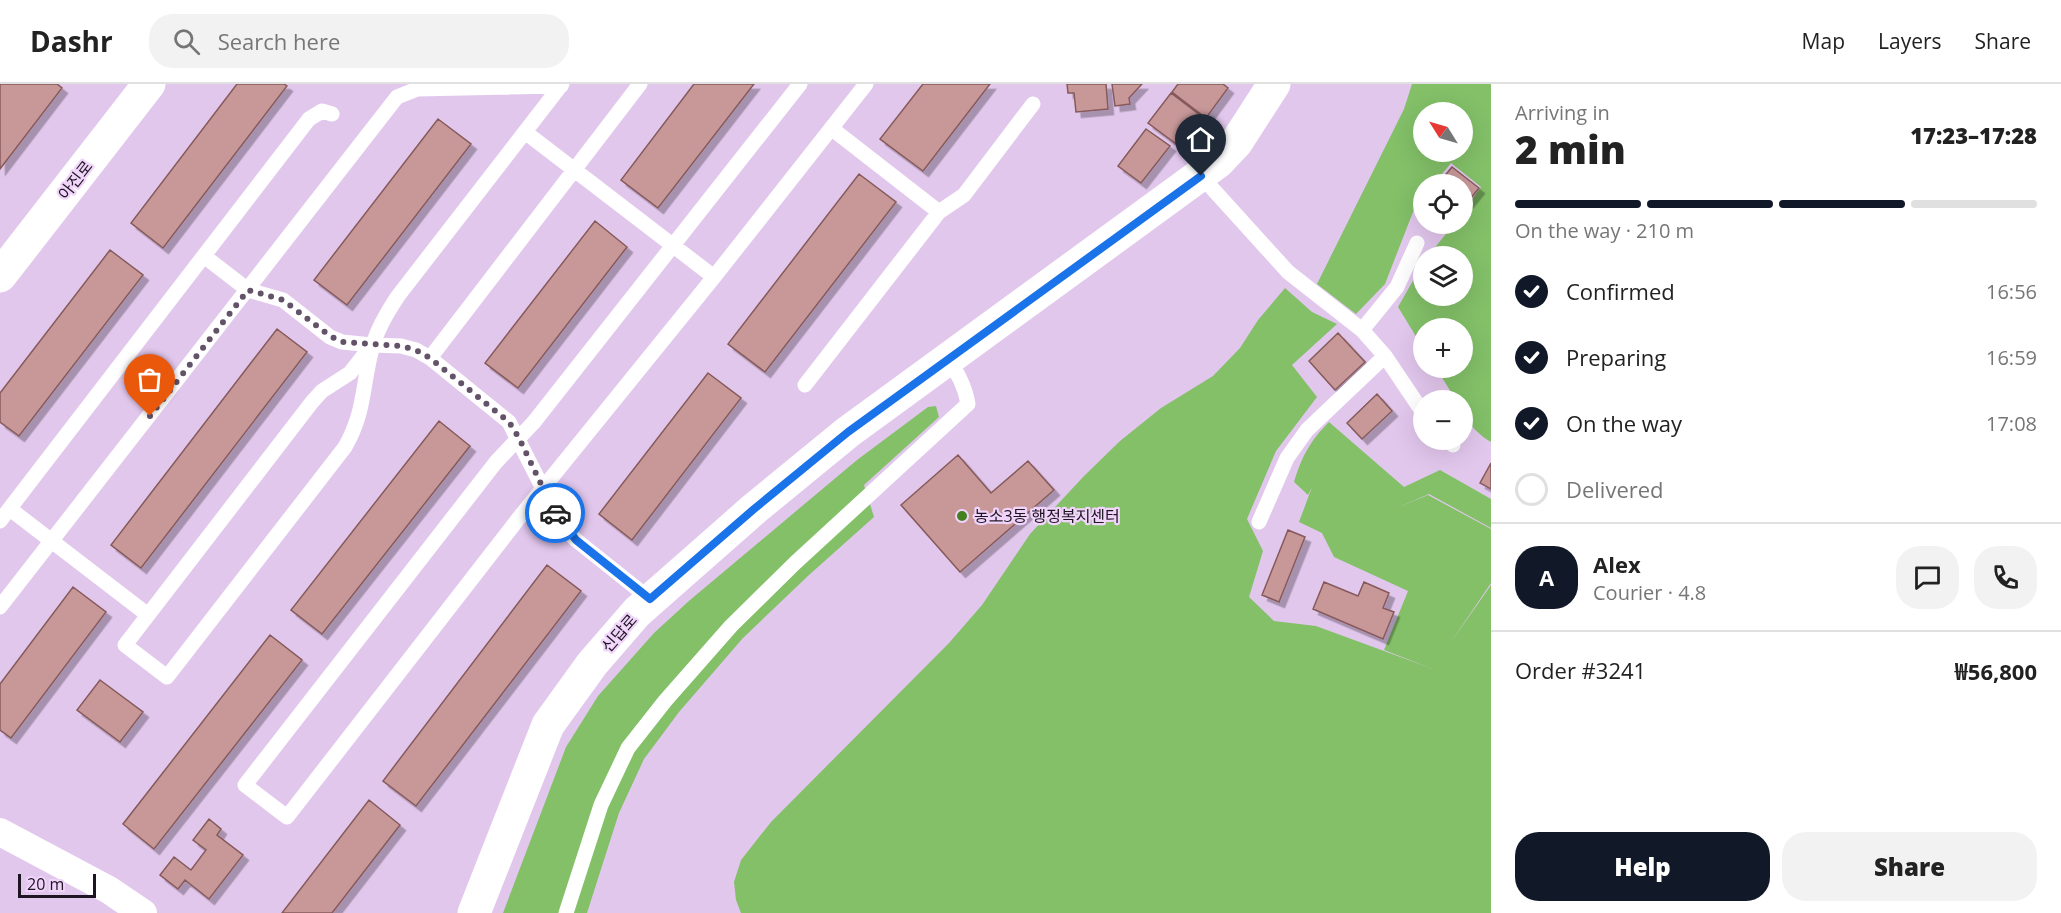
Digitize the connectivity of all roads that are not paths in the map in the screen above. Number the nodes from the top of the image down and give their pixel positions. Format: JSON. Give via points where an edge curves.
{"nodes":[{"id":1,"x":149,"y":84,"type":"edge"},
{"id":2,"x":158,"y":84,"type":"edge"},
{"id":3,"x":640,"y":84,"type":"edge"},
{"id":4,"x":801,"y":84,"type":"edge"},
{"id":5,"x":866,"y":84,"type":"edge"},
{"id":6,"x":1274,"y":84,"type":"edge"},
{"id":7,"x":561,"y":85,"type":"edge"},
{"id":8,"x":405,"y":88,"type":"edge"},
{"id":9,"x":1033,"y":104,"type":"dead end"},
{"id":10,"x":332,"y":114,"type":"dead end"},
{"id":11,"x":120,"y":122,"type":"junction"},
{"id":12,"x":831,"y":128,"type":"junction"},
{"id":13,"x":525,"y":132,"type":"junction"},
{"id":14,"x":574,"y":170,"type":"junction"},
{"id":15,"x":1201,"y":176,"type":"junction"},
{"id":16,"x":939,"y":212,"type":"junction"},
{"id":17,"x":1417,"y":243,"type":"dead end"},
{"id":18,"x":673,"y":246,"type":"junction"},
{"id":19,"x":204,"y":255,"type":"junction"},
{"id":20,"x":0,"y":276,"type":"edge"},
{"id":21,"x":714,"y":277,"type":"junction"},
{"id":22,"x":248,"y":290,"type":"junction"},
{"id":23,"x":1362,"y":330,"type":"junction"},
{"id":24,"x":372,"y":345,"type":"junction"},
{"id":25,"x":1385,"y":356,"type":"junction"},
{"id":26,"x":430,"y":358,"type":"junction"},
{"id":27,"x":948,"y":359,"type":"junction"},
{"id":28,"x":805,"y":385,"type":"dead end"},
{"id":29,"x":1413,"y":398,"type":"edge"},
{"id":30,"x":519,"y":438,"type":"junction"},
{"id":31,"x":542,"y":490,"type":"junction"},
{"id":32,"x":10,"y":508,"type":"junction"},
{"id":33,"x":0,"y":521,"type":"edge"},
{"id":34,"x":1259,"y":522,"type":"dead end"},
{"id":35,"x":52,"y":541,"type":"junction"},
{"id":36,"x":650,"y":599,"type":"junction"},
{"id":37,"x":0,"y":607,"type":"edge"},
{"id":38,"x":148,"y":615,"type":"junction"},
{"id":39,"x":0,"y":832,"type":"edge"},
{"id":40,"x":143,"y":913,"type":"edge"},
{"id":41,"x":474,"y":913,"type":"edge"},
{"id":42,"x":566,"y":913,"type":"edge"}],
"edges":[{"from":1,"to":11,"type":"street","name":"아진로"},
{"from":2,"to":11,"type":"street"},
{"from":3,"to":14,"type":"lane"},
{"from":4,"to":18,"type":"lane"},
{"from":5,"to":12,"type":"lane"},
{"from":6,"to":15,"type":"street","name":"신답로","via":[[1236,143]]},
{"from":7,"to":8,"type":"lane"},
{"from":7,"to":13,"type":"lane"},
{"from":8,"to":22,"type":"lane"},
{"from":9,"to":16,"type":"lane","via":[[964,195]]},
{"from":10,"to":19,"type":"lane","via":[[322,111],[309,119]]},
{"from":11,"to":20,"type":"street","name":"아진로"},
{"from":12,"to":16,"type":"lane"},
{"from":12,"to":21,"type":"lane"},
{"from":13,"to":14,"type":"lane"},
{"from":13,"to":24,"type":"lane","via":[[398,296]]},
{"from":14,"to":18,"type":"lane"},
{"from":14,"to":26,"type":"lane"},
{"from":15,"to":23,"type":"lane","via":[[1288,272]]},
{"from":15,"to":27,"type":"street","name":"신답로"},
{"from":16,"to":28,"type":"lane"},
{"from":17,"to":23,"type":"lane","via":[[1397,287]]},
{"from":18,"to":21,"type":"lane"},
{"from":18,"to":30,"type":"lane"},
{"from":19,"to":22,"type":"lane"},
{"from":19,"to":32,"type":"lane"},
{"from":21,"to":31,"type":"lane"},
{"from":22,"to":24,"type":"lane","via":[[283,300],[342,342]]},
{"from":22,"to":35,"type":"lane"},
{"from":23,"to":25,"type":"lane"},
{"from":24,"to":26,"type":"lane","via":[[401,346]]},
{"from":24,"to":38,"type":"lane","via":[[350,373],[312,402]]},
{"from":24,"to":38,"type":"lane","via":[[361,412],[349,439],[167,677],[125,645]]},
{"from":25,"to":29,"type":"lane"},
{"from":25,"to":34,"type":"lane","via":[[1307,430],[1287,458]]},
{"from":26,"to":30,"type":"lane","via":[[502,416]]},
{"from":27,"to":36,"type":"street","name":"신답로","via":[[848,432]]},
{"from":27,"to":42,"type":"lane","via":[[963,384],[968,404],[731,626],[628,748],[601,805]]},
{"from":30,"to":31,"type":"lane"},
{"from":30,"to":31,"type":"lane","via":[[496,462],[245,784],[288,817]]},
{"from":31,"to":36,"type":"lane","via":[[561,524],[576,540]]},
{"from":32,"to":33,"type":"lane"},
{"from":32,"to":35,"type":"lane"},
{"from":35,"to":37,"type":"lane"},
{"from":35,"to":38,"type":"lane"},
{"from":36,"to":41,"type":"street","name":"신답로","via":[[592,664],[548,725]]},
{"from":39,"to":40,"type":"street","via":[[109,890]]}]}
